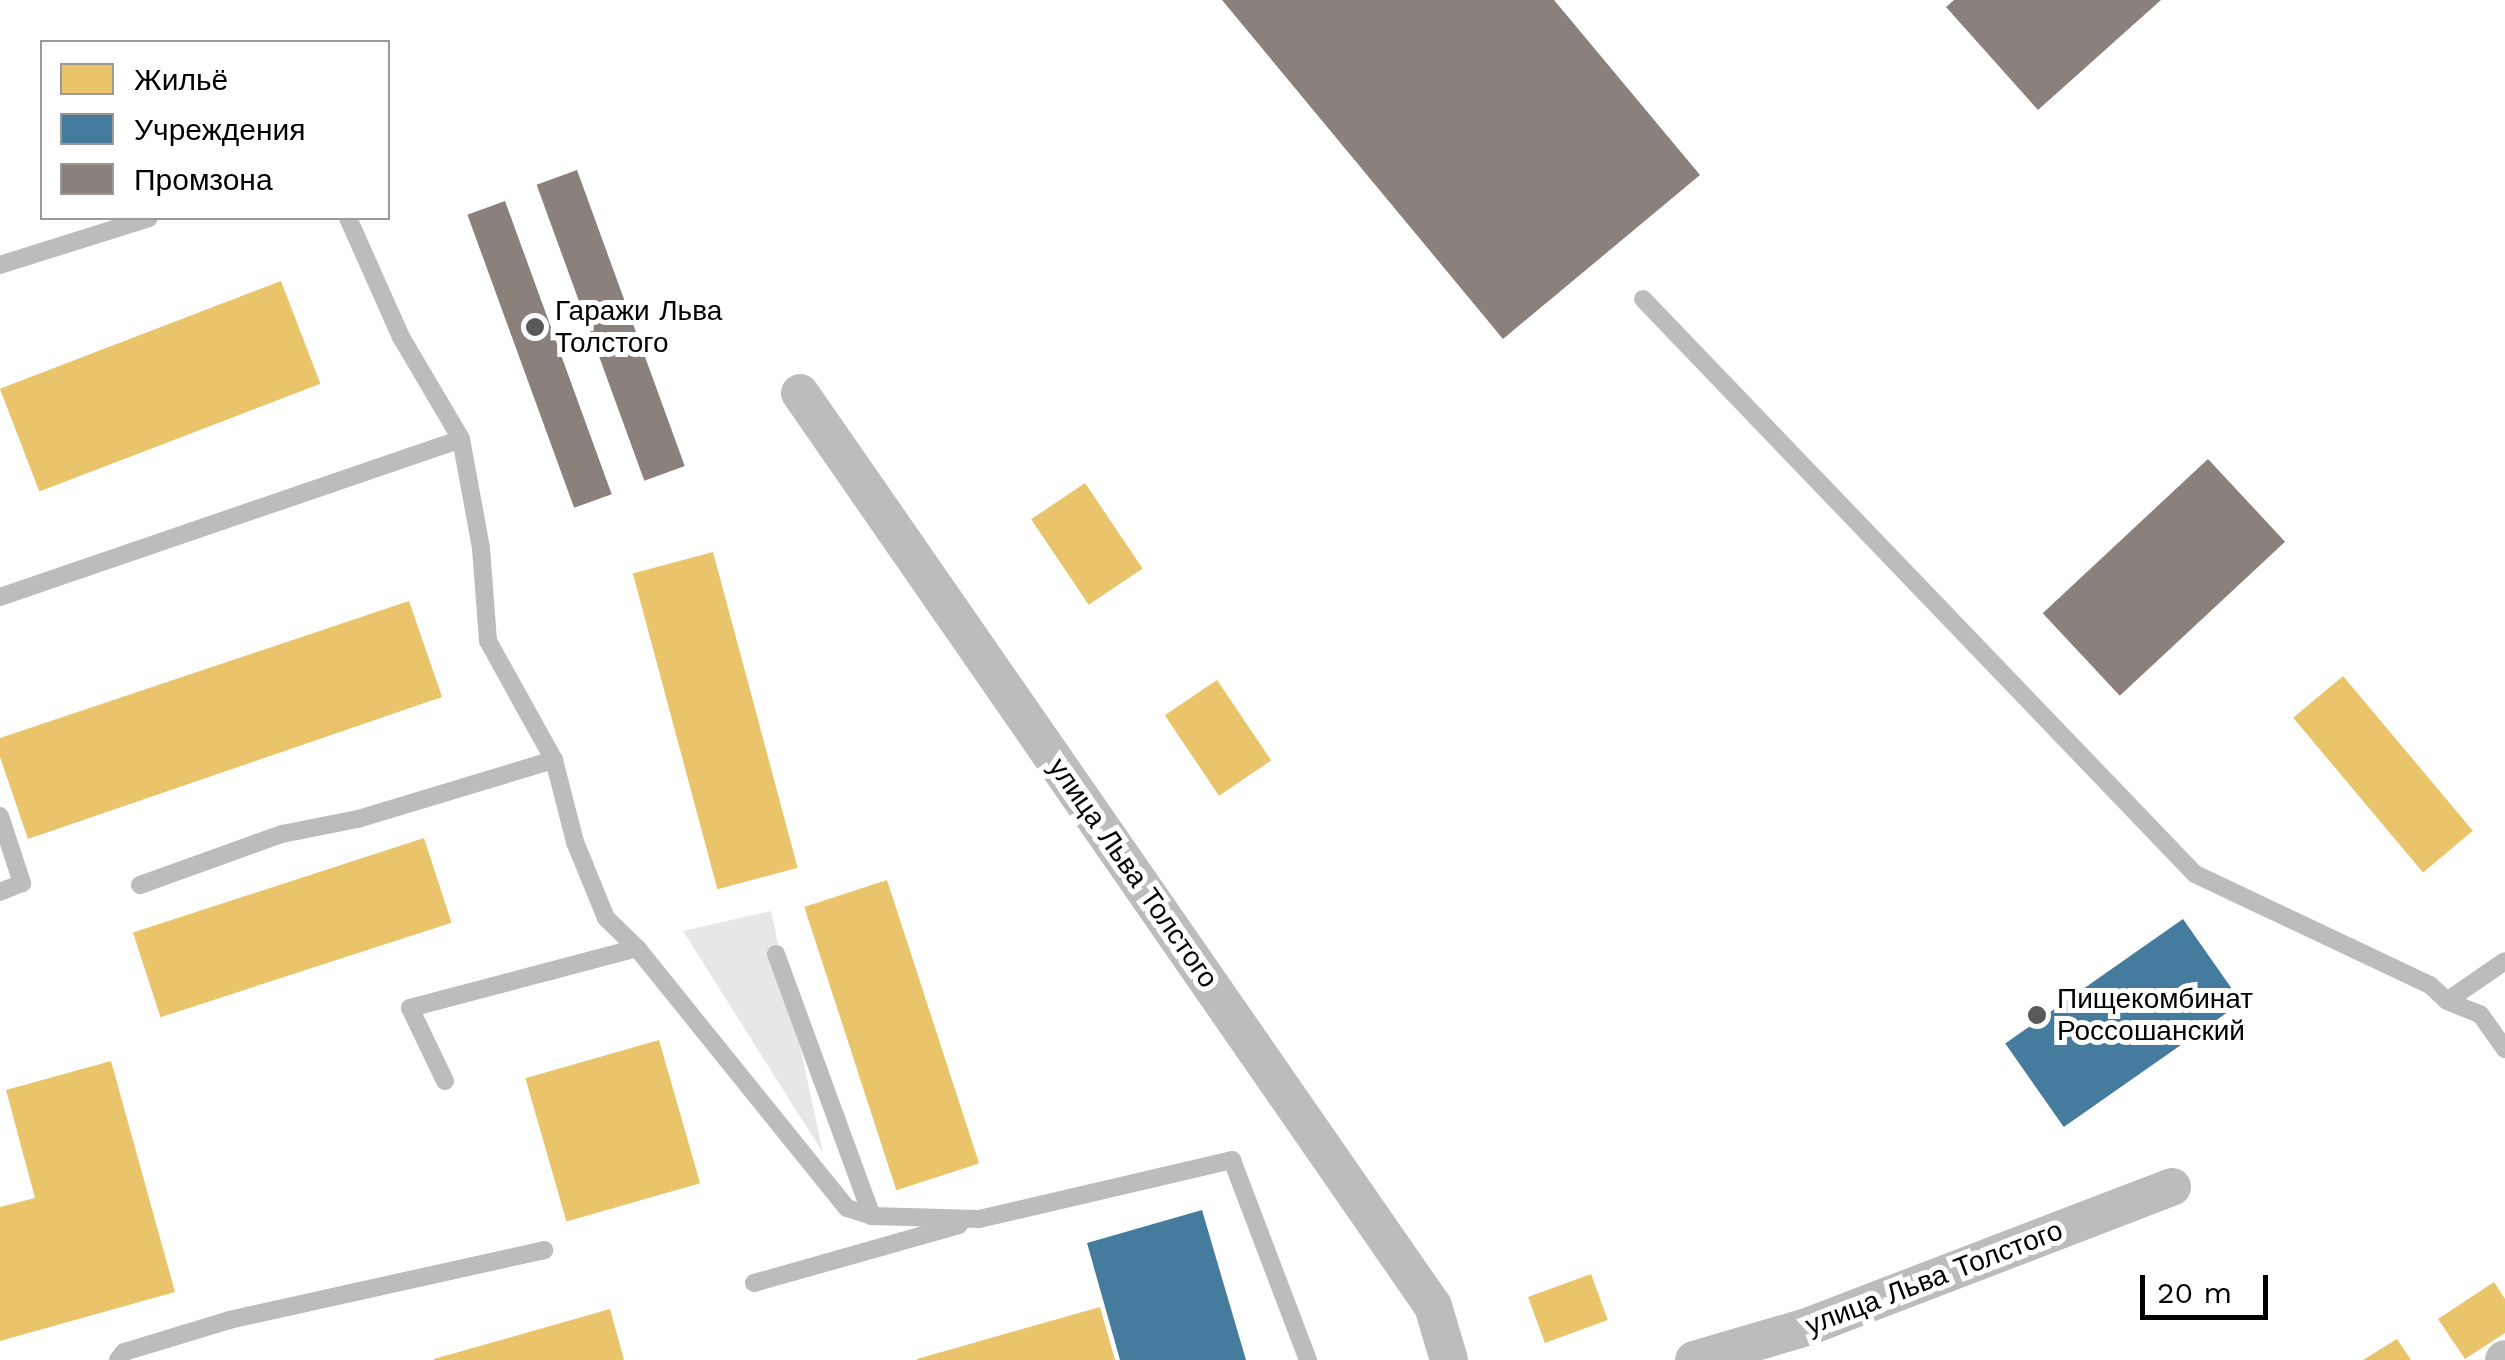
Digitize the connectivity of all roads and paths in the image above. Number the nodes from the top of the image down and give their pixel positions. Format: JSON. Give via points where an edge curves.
{"nodes":[{"id":1,"x":143,"y":220,"type":"edge"},
{"id":2,"x":349,"y":220,"type":"edge"},
{"id":3,"x":0,"y":265,"type":"edge"},
{"id":4,"x":1643,"y":299,"type":"dead end"},
{"id":5,"x":800,"y":394,"type":"dead end"},
{"id":6,"x":461,"y":439,"type":"junction"},
{"id":7,"x":0,"y":597,"type":"edge"},
{"id":8,"x":554,"y":760,"type":"junction"},
{"id":9,"x":0,"y":816,"type":"edge"},
{"id":10,"x":140,"y":886,"type":"dead end"},
{"id":11,"x":0,"y":892,"type":"edge"},
{"id":12,"x":637,"y":948,"type":"junction"},
{"id":13,"x":776,"y":954,"type":"dead end"},
{"id":14,"x":2505,"y":961,"type":"edge"},
{"id":15,"x":2447,"y":1002,"type":"junction"},
{"id":16,"x":2505,"y":1050,"type":"edge"},
{"id":17,"x":445,"y":1081,"type":"dead end"},
{"id":18,"x":2172,"y":1186,"type":"dead end"},
{"id":19,"x":872,"y":1216,"type":"junction"},
{"id":20,"x":979,"y":1220,"type":"junction"},
{"id":21,"x":544,"y":1250,"type":"dead end"},
{"id":22,"x":754,"y":1283,"type":"dead end"},
{"id":23,"x":118,"y":1360,"type":"edge"},
{"id":24,"x":1308,"y":1360,"type":"edge"},
{"id":25,"x":1449,"y":1360,"type":"edge"},
{"id":26,"x":1694,"y":1360,"type":"edge"}],
"edges":[{"from":1,"to":3,"type":"lane"},
{"from":2,"to":6,"type":"lane","via":[[401,337]]},
{"from":4,"to":15,"type":"lane","via":[[2195,874],[2430,985]]},
{"from":5,"to":25,"type":"street","name":"улица Льва Толстого","via":[[1432,1306]]},
{"from":6,"to":7,"type":"lane"},
{"from":6,"to":8,"type":"lane","via":[[488,642]]},
{"from":8,"to":10,"type":"lane","via":[[358,819],[282,834]]},
{"from":8,"to":12,"type":"lane","via":[[575,842],[606,918]]},
{"from":9,"to":11,"type":"lane","via":[[22,883]]},
{"from":12,"to":17,"type":"lane","via":[[410,1008]]},
{"from":12,"to":19,"type":"lane","via":[[847,1208]]},
{"from":13,"to":19,"type":"lane"},
{"from":14,"to":15,"type":"lane"},
{"from":15,"to":16,"type":"lane","via":[[2480,1014]]},
{"from":18,"to":26,"type":"street","name":"улица Льва Толстого","via":[[1807,1327]]},
{"from":19,"to":20,"type":"lane"},
{"from":20,"to":22,"type":"lane"},
{"from":20,"to":24,"type":"lane","via":[[1232,1160]]},
{"from":21,"to":23,"type":"lane","via":[[229,1320],[124,1352]]}]}
